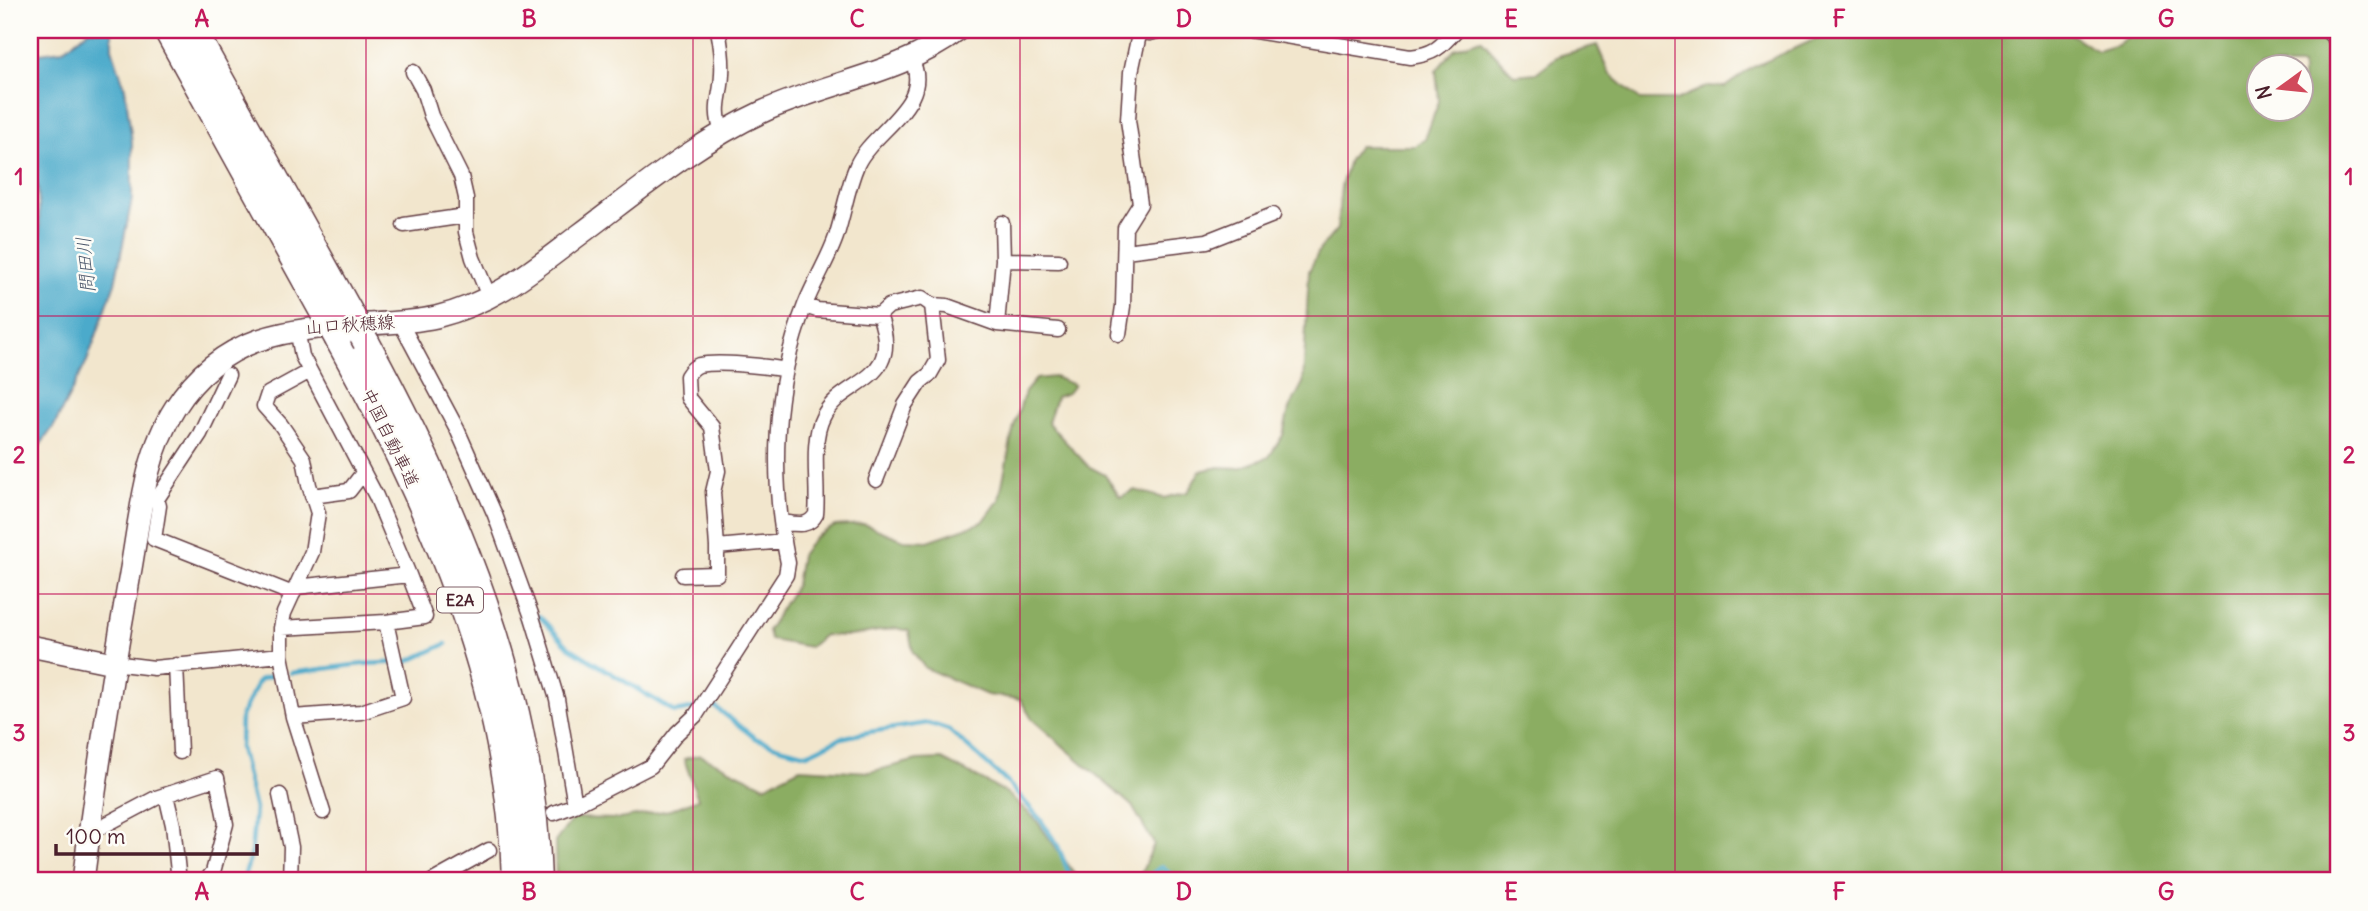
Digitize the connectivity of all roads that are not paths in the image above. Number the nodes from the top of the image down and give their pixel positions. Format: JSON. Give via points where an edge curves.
{"nodes":[{"id":1,"x":167,"y":30,"type":"edge"},
{"id":2,"x":193,"y":30,"type":"edge"},
{"id":3,"x":718,"y":30,"type":"edge"},
{"id":4,"x":959,"y":30,"type":"edge"},
{"id":5,"x":1161,"y":30,"type":"edge"},
{"id":6,"x":1249,"y":30,"type":"edge"},
{"id":7,"x":1456,"y":30,"type":"edge"},
{"id":8,"x":2326,"y":30,"type":"edge"},
{"id":9,"x":1136,"y":31,"type":"edge"},
{"id":10,"x":2338,"y":41,"type":"edge"},
{"id":11,"x":911,"y":59,"type":"junction"},
{"id":12,"x":413,"y":72,"type":"dead end"},
{"id":13,"x":722,"y":133,"type":"junction"},
{"id":14,"x":1273,"y":215,"type":"dead end"},
{"id":15,"x":465,"y":216,"type":"junction"},
{"id":16,"x":1002,"y":223,"type":"dead end"},
{"id":17,"x":404,"y":225,"type":"dead end"},
{"id":18,"x":1125,"y":251,"type":"junction"},
{"id":19,"x":1003,"y":260,"type":"junction"},
{"id":20,"x":1059,"y":261,"type":"dead end"},
{"id":21,"x":490,"y":299,"type":"junction"},
{"id":22,"x":932,"y":305,"type":"junction"},
{"id":23,"x":804,"y":306,"type":"junction"},
{"id":24,"x":879,"y":315,"type":"junction"},
{"id":25,"x":400,"y":322,"type":"junction"},
{"id":26,"x":997,"y":324,"type":"junction"},
{"id":27,"x":294,"y":330,"type":"junction"},
{"id":28,"x":1058,"y":330,"type":"dead end"},
{"id":29,"x":1119,"y":334,"type":"dead end"},
{"id":30,"x":786,"y":370,"type":"junction"},
{"id":31,"x":310,"y":371,"type":"junction"},
{"id":32,"x":228,"y":375,"type":"dead end"},
{"id":33,"x":363,"y":473,"type":"junction"},
{"id":34,"x":876,"y":480,"type":"dead end"},
{"id":35,"x":312,"y":496,"type":"junction"},
{"id":36,"x":150,"y":499,"type":"junction"},
{"id":37,"x":781,"y":522,"type":"junction"},
{"id":38,"x":783,"y":541,"type":"junction"},
{"id":39,"x":717,"y":547,"type":"junction"},
{"id":40,"x":409,"y":575,"type":"junction"},
{"id":41,"x":683,"y":575,"type":"dead end"},
{"id":42,"x":295,"y":590,"type":"junction"},
{"id":43,"x":386,"y":622,"type":"junction"},
{"id":44,"x":281,"y":628,"type":"junction"},
{"id":45,"x":30,"y":646,"type":"edge"},
{"id":46,"x":281,"y":655,"type":"junction"},
{"id":47,"x":113,"y":663,"type":"junction"},
{"id":48,"x":176,"y":666,"type":"junction"},
{"id":49,"x":293,"y":717,"type":"junction"},
{"id":50,"x":180,"y":752,"type":"dead end"},
{"id":51,"x":166,"y":795,"type":"junction"},
{"id":52,"x":280,"y":795,"type":"dead end"},
{"id":53,"x":575,"y":805,"type":"junction"},
{"id":54,"x":323,"y":812,"type":"dead end"},
{"id":55,"x":554,"y":813,"type":"dead end"},
{"id":56,"x":90,"y":829,"type":"junction"},
{"id":57,"x":489,"y":850,"type":"dead end"},
{"id":58,"x":83,"y":881,"type":"edge"},
{"id":59,"x":179,"y":881,"type":"edge"},
{"id":60,"x":206,"y":881,"type":"edge"},
{"id":61,"x":290,"y":881,"type":"edge"},
{"id":62,"x":433,"y":881,"type":"edge"},
{"id":63,"x":515,"y":881,"type":"edge"},
{"id":64,"x":538,"y":881,"type":"edge"}],
"edges":[{"from":1,"to":63,"type":"highway","name":"中国自動車道","number":"E2A","bridge":true,"via":[[338,339],[431,523],[460,598],[491,706],[504,771]]},
{"from":2,"to":64,"type":"highway","name":"中国自動車道","number":"E2A","bridge":true,"via":[[366,342],[452,518],[481,593],[512,698],[526,767]]},
{"from":3,"to":13,"type":"street","via":[[723,55],[716,104]]},
{"from":4,"to":11,"type":"main road","name":"山口秋穂線"},
{"from":5,"to":9,"type":"street"},
{"from":6,"to":7,"type":"street","via":[[1410,57],[1438,50]]},
{"from":8,"to":10,"type":"street"},
{"from":9,"to":18,"type":"street","via":[[1128,120],[1140,204],[1125,228]]},
{"from":11,"to":13,"type":"main road","name":"山口秋穂線","via":[[764,111]]},
{"from":11,"to":23,"type":"street","via":[[917,83],[909,102],[862,154],[835,239]]},
{"from":12,"to":15,"type":"street","via":[[461,176]]},
{"from":13,"to":21,"type":"main road","name":"山口秋穂線","via":[[688,153]]},
{"from":14,"to":18,"type":"street","via":[[1208,241]]},
{"from":15,"to":17,"type":"street"},
{"from":15,"to":21,"type":"street","via":[[473,258]]},
{"from":16,"to":19,"type":"street"},
{"from":18,"to":29,"type":"street"},
{"from":19,"to":20,"type":"street"},
{"from":19,"to":26,"type":"street"},
{"from":21,"to":25,"type":"main road","name":"山口秋穂線","via":[[434,317]]},
{"from":22,"to":24,"type":"street","via":[[922,298],[889,306]]},
{"from":22,"to":26,"type":"street"},
{"from":22,"to":34,"type":"street","via":[[938,360],[905,405]]},
{"from":23,"to":24,"type":"street"},
{"from":23,"to":30,"type":"street"},
{"from":24,"to":37,"type":"street","via":[[885,332],[880,362],[873,375],[823,416],[817,434],[817,513],[805,524]]},
{"from":25,"to":27,"type":"main road","name":"山口秋穂線"},
{"from":25,"to":53,"type":"street","via":[[457,429],[532,617],[557,699]]},
{"from":26,"to":28,"type":"street"},
{"from":27,"to":31,"type":"street"},
{"from":27,"to":36,"type":"main road","name":"山口秋穂線","via":[[244,344],[196,381],[174,408],[162,433],[147,478]]},
{"from":30,"to":37,"type":"street","via":[[778,426]]},
{"from":30,"to":39,"type":"street","via":[[710,365],[692,369],[687,376],[688,398],[712,427],[718,471],[713,492]]},
{"from":31,"to":33,"type":"street"},
{"from":31,"to":35,"type":"street","via":[[268,394],[264,406],[304,459]]},
{"from":32,"to":36,"type":"street","via":[[200,434]]},
{"from":33,"to":35,"type":"street","via":[[349,491]]},
{"from":33,"to":40,"type":"street"},
{"from":35,"to":42,"type":"street","via":[[318,513],[312,552]]},
{"from":36,"to":42,"type":"street","via":[[159,506],[154,539]]},
{"from":36,"to":47,"type":"main road","name":"山口秋穂線"},
{"from":37,"to":38,"type":"street"},
{"from":38,"to":39,"type":"street"},
{"from":38,"to":53,"type":"street","via":[[786,575],[696,715],[651,766]]},
{"from":39,"to":41,"type":"street","via":[[717,574]]},
{"from":40,"to":42,"type":"street"},
{"from":40,"to":43,"type":"street","via":[[425,617]]},
{"from":42,"to":44,"type":"street"},
{"from":43,"to":44,"type":"street"},
{"from":43,"to":49,"type":"street","via":[[403,698],[361,712]]},
{"from":44,"to":46,"type":"street"},
{"from":45,"to":47,"type":"main road"},
{"from":46,"to":48,"type":"street"},
{"from":46,"to":49,"type":"street"},
{"from":47,"to":48,"type":"street"},
{"from":47,"to":56,"type":"main road","name":"山口秋穂線"},
{"from":48,"to":50,"type":"street"},
{"from":49,"to":54,"type":"street"},
{"from":51,"to":56,"type":"street"},
{"from":51,"to":59,"type":"street"},
{"from":51,"to":60,"type":"street","via":[[218,778],[226,824],[213,872]]},
{"from":52,"to":61,"type":"street","via":[[291,848]]},
{"from":53,"to":55,"type":"street"},
{"from":56,"to":58,"type":"main road","name":"山口秋穂線"},
{"from":57,"to":62,"type":"street"}]}
